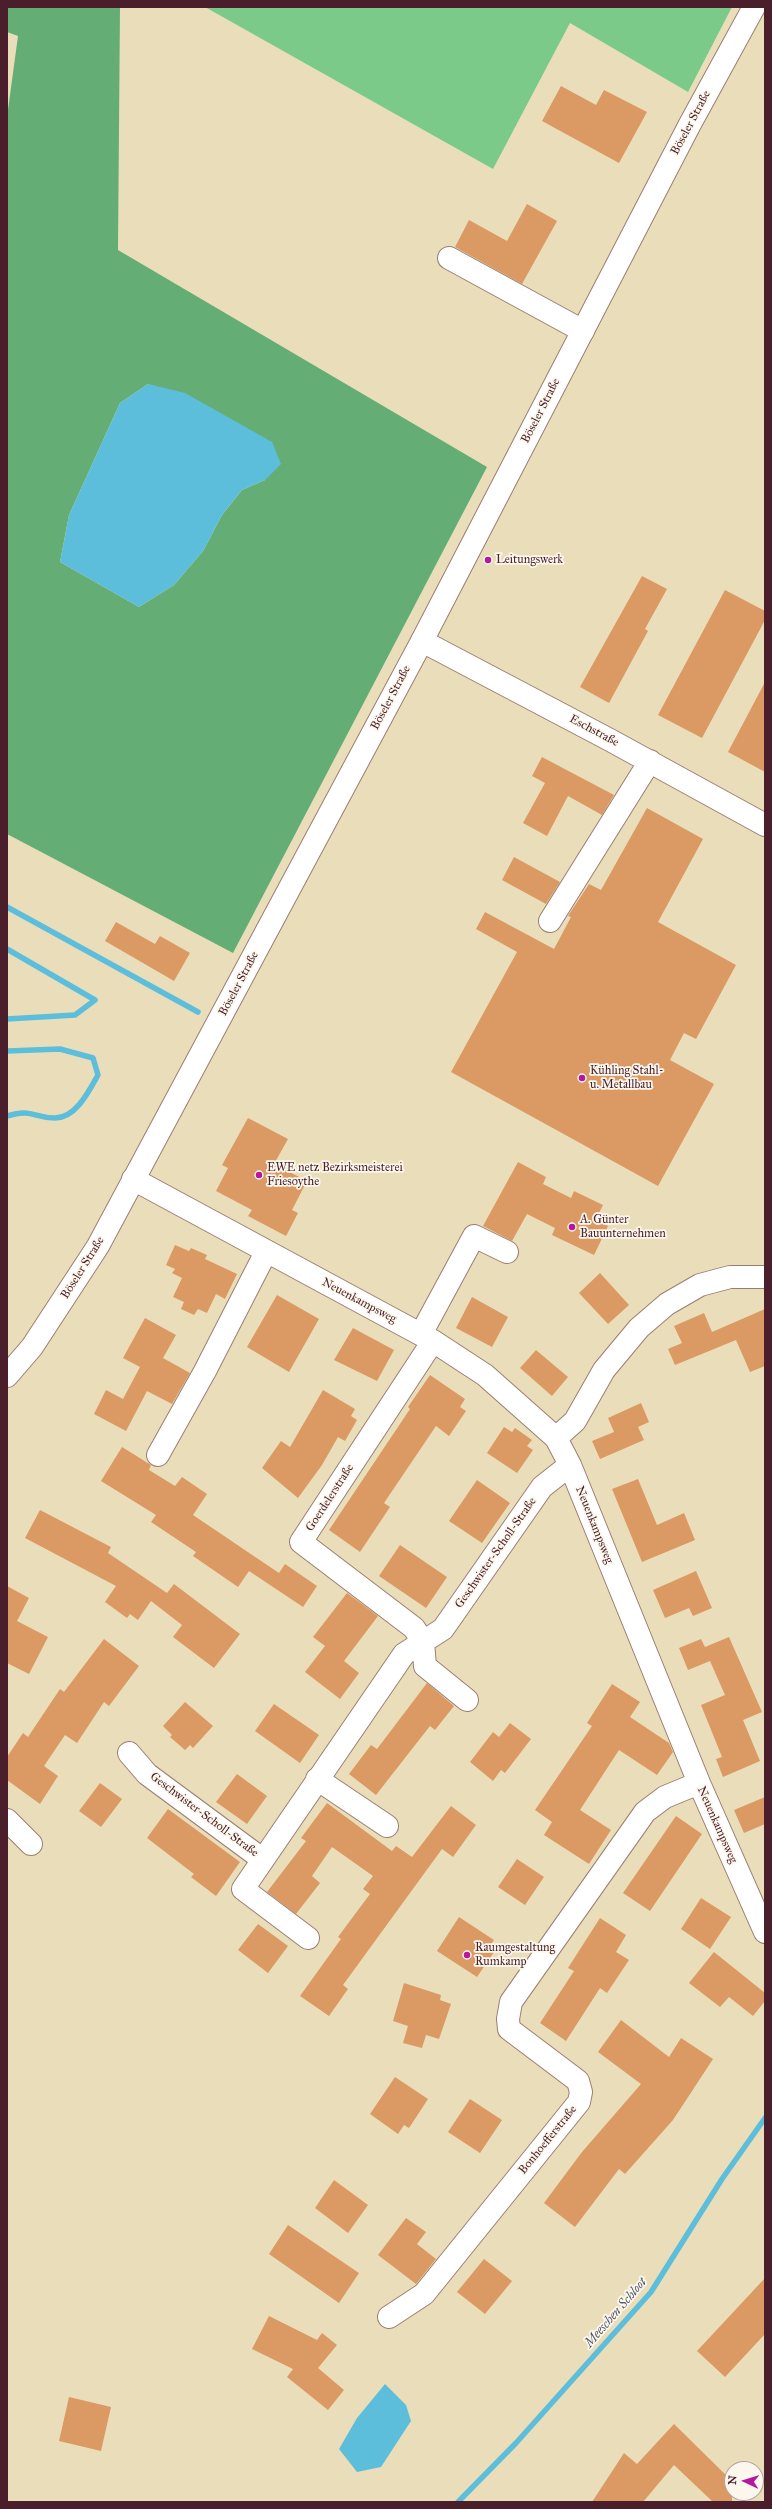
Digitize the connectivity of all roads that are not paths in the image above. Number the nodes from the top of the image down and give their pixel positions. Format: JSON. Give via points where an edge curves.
{"nodes":[{"id":1,"x":754,"y":7,"type":"edge"},
{"id":2,"x":449,"y":258,"type":"dead end"},
{"id":3,"x":583,"y":331,"type":"junction"},
{"id":4,"x":422,"y":641,"type":"junction"},
{"id":5,"x":650,"y":761,"type":"junction"},
{"id":6,"x":765,"y":825,"type":"edge"},
{"id":7,"x":550,"y":921,"type":"dead end"},
{"id":8,"x":133,"y":1179,"type":"junction"},
{"id":9,"x":266,"y":1252,"type":"junction"},
{"id":10,"x":507,"y":1252,"type":"dead end"},
{"id":11,"x":765,"y":1276,"type":"edge"},
{"id":12,"x":427,"y":1337,"type":"junction"},
{"id":13,"x":7,"y":1376,"type":"edge"},
{"id":14,"x":556,"y":1438,"type":"junction"},
{"id":15,"x":158,"y":1455,"type":"dead end"},
{"id":16,"x":570,"y":1465,"type":"junction"},
{"id":17,"x":423,"y":1642,"type":"junction"},
{"id":18,"x":467,"y":1700,"type":"dead end"},
{"id":19,"x":130,"y":1753,"type":"dead end"},
{"id":20,"x":317,"y":1779,"type":"junction"},
{"id":21,"x":699,"y":1783,"type":"junction"},
{"id":22,"x":7,"y":1820,"type":"edge"},
{"id":23,"x":387,"y":1826,"type":"dead end"},
{"id":24,"x":31,"y":1844,"type":"dead end"},
{"id":25,"x":262,"y":1859,"type":"junction"},
{"id":26,"x":765,"y":1932,"type":"edge"},
{"id":27,"x":308,"y":1938,"type":"dead end"},
{"id":28,"x":389,"y":2317,"type":"dead end"}],
"edges":[{"from":1,"to":3,"type":"street","name":"Böseler Straße"},
{"from":2,"to":3,"type":"street"},
{"from":3,"to":4,"type":"street","name":"Böseler Straße"},
{"from":4,"to":5,"type":"street","name":"Eschstraße"},
{"from":4,"to":8,"type":"street","name":"Böseler Straße"},
{"from":5,"to":6,"type":"street","name":"Eschstraße"},
{"from":5,"to":7,"type":"street"},
{"from":8,"to":9,"type":"street","name":"Neuenkampsweg"},
{"from":8,"to":13,"type":"street","name":"Böseler Straße","via":[[98,1246],[32,1346]]},
{"from":9,"to":12,"type":"street","name":"Neuenkampsweg"},
{"from":9,"to":15,"type":"street","via":[[205,1371]]},
{"from":10,"to":12,"type":"street","via":[[474,1236]]},
{"from":11,"to":14,"type":"street","via":[[730,1277],[700,1285],[667,1304],[640,1328],[609,1364],[575,1421]]},
{"from":12,"to":14,"type":"street","name":"Neuenkampsweg","via":[[485,1375]]},
{"from":12,"to":17,"type":"street","name":"Goerdelerstraße","via":[[301,1542],[414,1628]]},
{"from":14,"to":16,"type":"street","name":"Neuenkampsweg"},
{"from":16,"to":17,"type":"street","name":"Geschwister-Scholl-Straße","via":[[542,1487],[442,1628]]},
{"from":16,"to":21,"type":"street","name":"Neuenkampsweg"},
{"from":17,"to":18,"type":"street","via":[[424,1666]]},
{"from":17,"to":20,"type":"street","name":"Geschwister-Scholl-Straße","via":[[404,1654]]},
{"from":19,"to":25,"type":"street","name":"Geschwister-Scholl-Straße","via":[[147,1774]]},
{"from":20,"to":23,"type":"street"},
{"from":20,"to":25,"type":"street","name":"Geschwister-Scholl-Straße"},
{"from":21,"to":26,"type":"street","name":"Neuenkampsweg"},
{"from":21,"to":28,"type":"street","name":"Bonhoefferstraße","via":[[665,1797],[645,1812],[511,2002],[509,2029],[578,2081],[581,2092],[579,2102],[424,2294]]},
{"from":22,"to":24,"type":"street"},
{"from":25,"to":27,"type":"street","name":"Geschwister-Scholl-Straße","via":[[243,1889]]}]}
